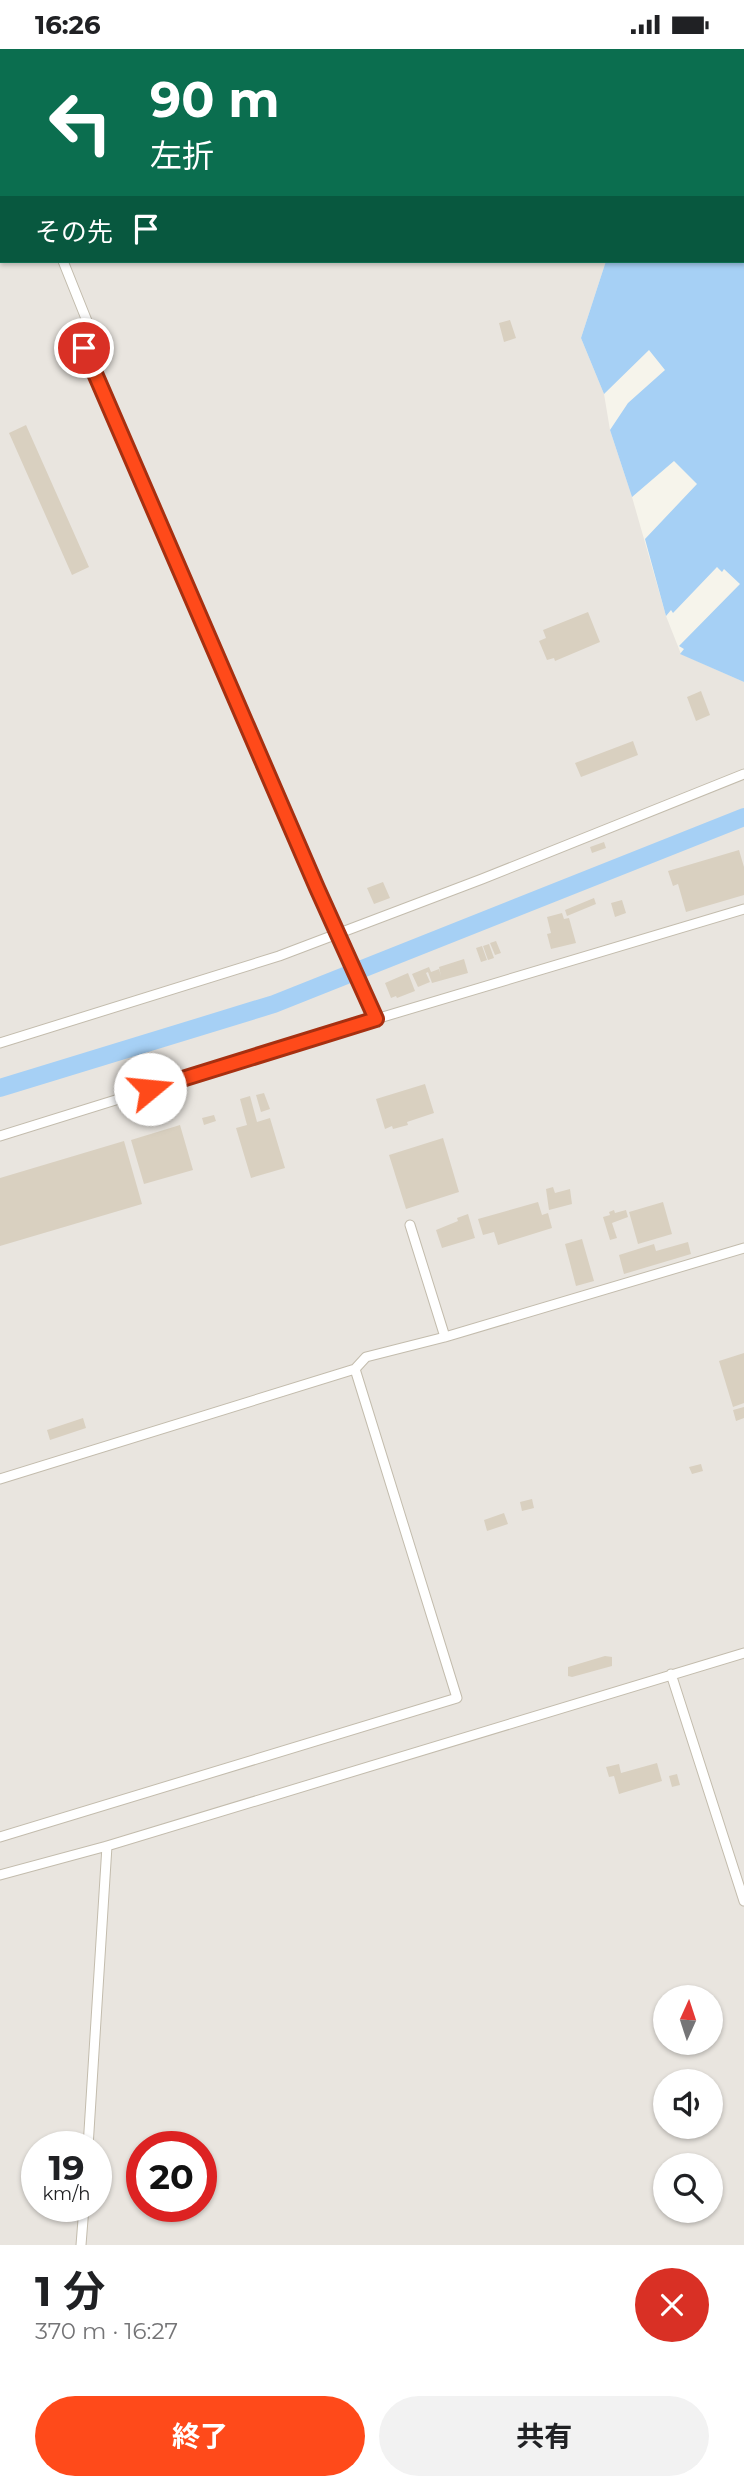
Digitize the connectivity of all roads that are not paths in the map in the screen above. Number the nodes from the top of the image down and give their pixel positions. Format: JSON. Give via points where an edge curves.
{"nodes":[{"id":1,"x":64,"y":263,"type":"edge"},
{"id":2,"x":744,"y":774,"type":"edge"},
{"id":3,"x":744,"y":909,"type":"edge"},
{"id":4,"x":338,"y":934,"type":"junction"},
{"id":5,"x":376,"y":1016,"type":"junction"},
{"id":6,"x":0,"y":1043,"type":"edge"},
{"id":7,"x":0,"y":1136,"type":"edge"},
{"id":8,"x":410,"y":1225,"type":"dead end"},
{"id":9,"x":744,"y":1248,"type":"edge"},
{"id":10,"x":445,"y":1337,"type":"junction"},
{"id":11,"x":355,"y":1370,"type":"junction"},
{"id":12,"x":0,"y":1479,"type":"edge"},
{"id":13,"x":744,"y":1653,"type":"edge"},
{"id":14,"x":671,"y":1674,"type":"junction"},
{"id":15,"x":0,"y":1837,"type":"edge"},
{"id":16,"x":107,"y":1846,"type":"junction"},
{"id":17,"x":0,"y":1875,"type":"edge"},
{"id":18,"x":744,"y":1901,"type":"edge"},
{"id":19,"x":89,"y":2131,"type":"edge"},
{"id":20,"x":83,"y":2222,"type":"edge"},
{"id":21,"x":81,"y":2245,"type":"edge"}],
"edges":[{"from":1,"to":4,"type":"lane","via":[[91,331],[84,348]]},
{"from":2,"to":4,"type":"lane"},
{"from":3,"to":5,"type":"lane"},
{"from":4,"to":5,"type":"lane"},
{"from":4,"to":6,"type":"lane"},
{"from":5,"to":7,"type":"lane"},
{"from":8,"to":10,"type":"lane"},
{"from":9,"to":10,"type":"lane"},
{"from":10,"to":11,"type":"lane","via":[[366,1357]]},
{"from":11,"to":12,"type":"lane"},
{"from":11,"to":15,"type":"lane","via":[[457,1698]]},
{"from":13,"to":14,"type":"lane"},
{"from":14,"to":16,"type":"lane"},
{"from":14,"to":18,"type":"lane"},
{"from":16,"to":17,"type":"lane"},
{"from":16,"to":19,"type":"lane"},
{"from":20,"to":21,"type":"lane"}]}
